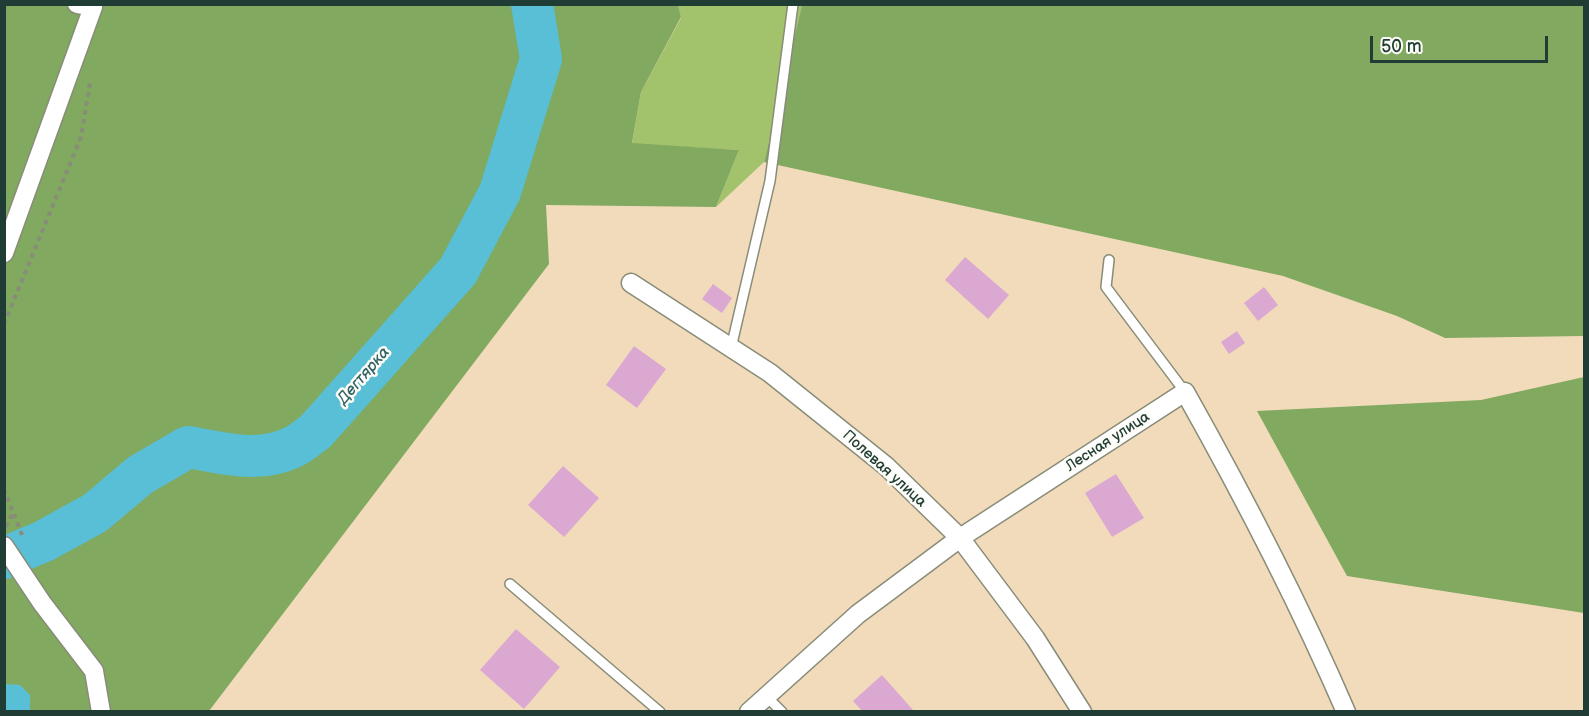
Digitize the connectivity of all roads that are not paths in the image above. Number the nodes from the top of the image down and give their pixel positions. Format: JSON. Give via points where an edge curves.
{"nodes":[{"id":1,"x":77,"y":4,"type":"edge"},
{"id":2,"x":793,"y":4,"type":"edge"},
{"id":3,"x":4,"y":253,"type":"edge"},
{"id":4,"x":1109,"y":260,"type":"dead end"},
{"id":5,"x":631,"y":283,"type":"dead end"},
{"id":6,"x":731,"y":348,"type":"junction"},
{"id":7,"x":1185,"y":392,"type":"junction"},
{"id":8,"x":960,"y":538,"type":"junction"},
{"id":9,"x":4,"y":546,"type":"edge"},
{"id":10,"x":510,"y":584,"type":"dead end"},
{"id":11,"x":766,"y":696,"type":"junction"},
{"id":12,"x":101,"y":711,"type":"edge"},
{"id":13,"x":660,"y":711,"type":"edge"},
{"id":14,"x":749,"y":711,"type":"edge"},
{"id":15,"x":782,"y":711,"type":"edge"},
{"id":16,"x":1082,"y":711,"type":"edge"},
{"id":17,"x":1346,"y":711,"type":"edge"}],
"edges":[{"from":1,"to":3,"type":"street","via":[[93,7]]},
{"from":2,"to":6,"type":"lane","via":[[770,180]]},
{"from":4,"to":7,"type":"lane","via":[[1106,287]]},
{"from":5,"to":6,"type":"street","name":"Полевая улица"},
{"from":6,"to":8,"type":"street","name":"Полевая улица","via":[[770,373],[886,466]]},
{"from":7,"to":8,"type":"street","name":"Лесная улица"},
{"from":7,"to":17,"type":"street","via":[[1251,512]]},
{"from":8,"to":11,"type":"street","name":"Лесная улица","via":[[858,614]]},
{"from":8,"to":16,"type":"street","name":"Полевая улица","via":[[1035,638]]},
{"from":9,"to":12,"type":"street","via":[[94,671]]},
{"from":10,"to":13,"type":"lane"},
{"from":11,"to":14,"type":"street","name":"Лесная улица"},
{"from":11,"to":15,"type":"lane"}]}
